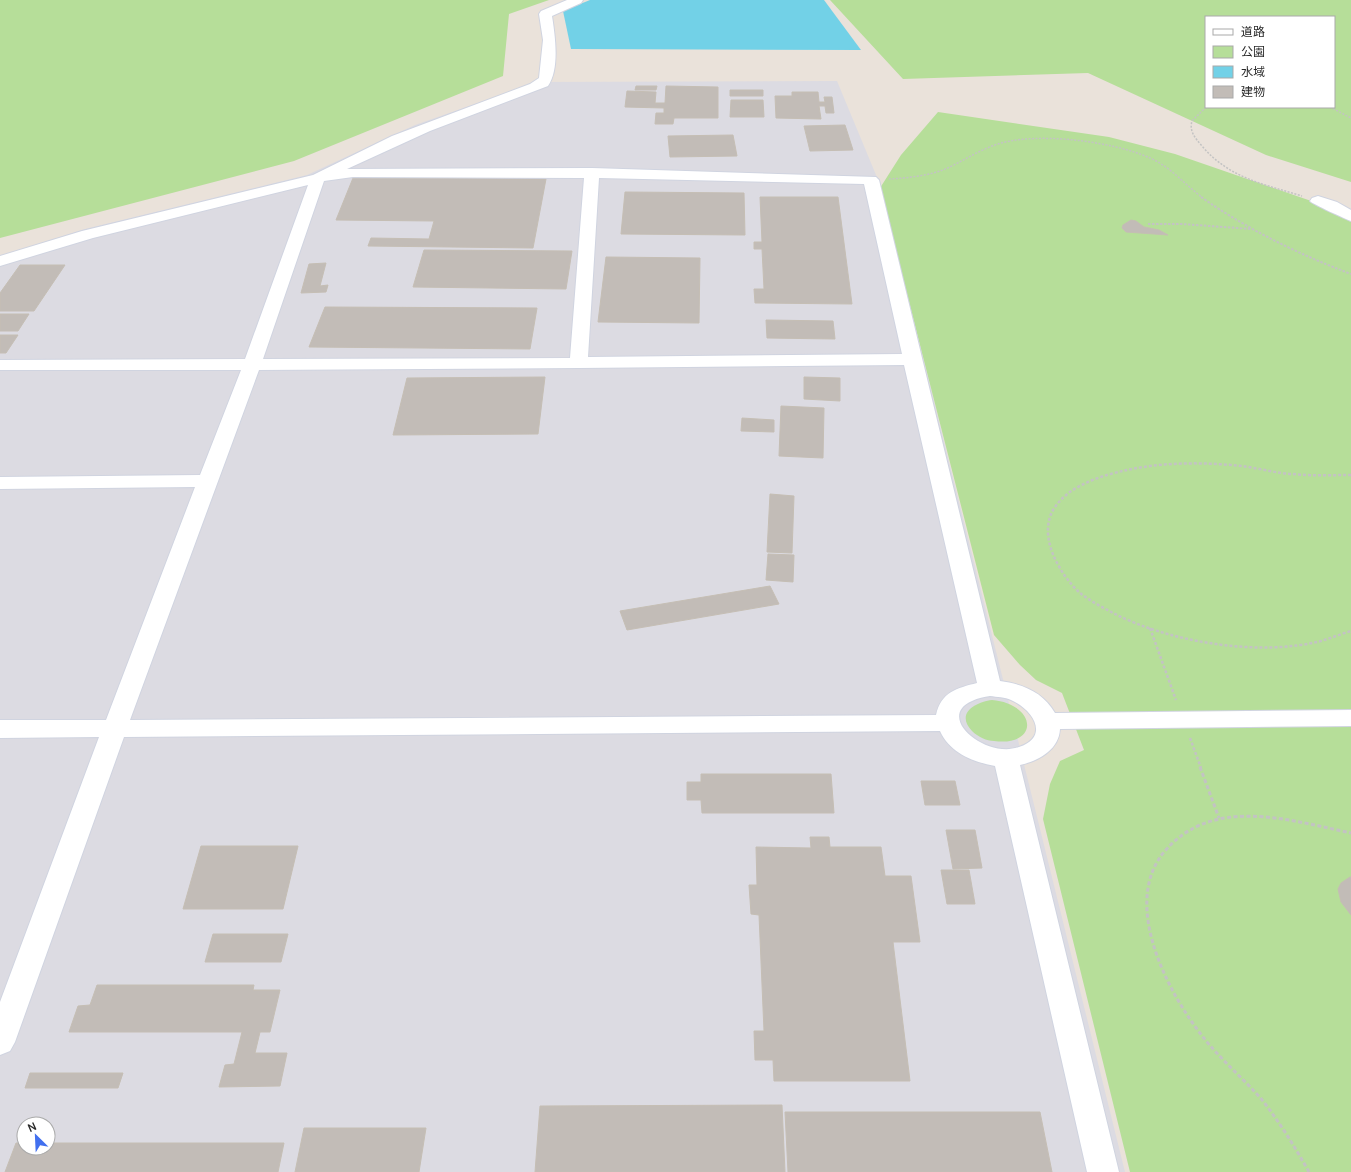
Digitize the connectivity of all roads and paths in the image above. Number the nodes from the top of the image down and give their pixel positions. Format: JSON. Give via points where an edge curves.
{"nodes":[{"id":1,"x":577,"y":0,"type":"edge"},
{"id":2,"x":1205,"y":108,"type":"edge"},
{"id":3,"x":1332,"y":108,"type":"edge"},
{"id":4,"x":1351,"y":118,"type":"edge"},
{"id":5,"x":592,"y":173,"type":"junction"},
{"id":6,"x":318,"y":178,"type":"junction"},
{"id":7,"x":871,"y":180,"type":"junction"},
{"id":8,"x":1318,"y":201,"type":"joint"},
{"id":9,"x":1351,"y":216,"type":"edge"},
{"id":10,"x":1148,"y":224,"type":"dead end"},
{"id":11,"x":1253,"y":230,"type":"junction"},
{"id":12,"x":0,"y":261,"type":"edge"},
{"id":13,"x":1351,"y":274,"type":"edge"},
{"id":14,"x":912,"y":359,"type":"junction"},
{"id":15,"x":579,"y":363,"type":"junction"},
{"id":16,"x":252,"y":364,"type":"junction"},
{"id":17,"x":0,"y":365,"type":"edge"},
{"id":18,"x":1351,"y":475,"type":"edge"},
{"id":19,"x":207,"y":481,"type":"junction"},
{"id":20,"x":0,"y":483,"type":"edge"},
{"id":21,"x":1150,"y":628,"type":"junction"},
{"id":22,"x":1351,"y":632,"type":"edge"},
{"id":23,"x":990,"y":688,"type":"junction"},
{"id":24,"x":1177,"y":704,"type":"dead end"},
{"id":25,"x":1351,"y":718,"type":"edge"},
{"id":26,"x":1048,"y":721,"type":"junction"},
{"id":27,"x":947,"y":724,"type":"junction"},
{"id":28,"x":114,"y":728,"type":"junction"},
{"id":29,"x":0,"y":729,"type":"edge"},
{"id":30,"x":1190,"y":738,"type":"dead end"},
{"id":31,"x":1006,"y":758,"type":"junction"},
{"id":32,"x":1219,"y":818,"type":"junction"},
{"id":33,"x":1351,"y":833,"type":"edge"},
{"id":34,"x":0,"y":1042,"type":"edge"},
{"id":35,"x":1103,"y":1172,"type":"edge"},
{"id":36,"x":1309,"y":1172,"type":"edge"}],
"edges":[{"from":1,"to":6,"type":"street","via":[[545,14],[549,40],[546,78],[543,83],[412,132],[346,162]]},
{"from":2,"to":8,"type":"path","via":[[1189,128],[1214,159],[1239,175]]},
{"from":3,"to":4,"type":"path"},
{"from":5,"to":6,"type":"street","via":[[353,172]]},
{"from":5,"to":7,"type":"street"},
{"from":5,"to":15,"type":"street"},
{"from":6,"to":12,"type":"street","via":[[88,234]]},
{"from":6,"to":16,"type":"street"},
{"from":7,"to":11,"type":"path","via":[[911,178],[942,170],[1008,141],[1058,138],[1093,143],[1150,158],[1173,172],[1201,197]]},
{"from":7,"to":14,"type":"street"},
{"from":8,"to":9,"type":"street"},
{"from":10,"to":11,"type":"path"},
{"from":11,"to":13,"type":"path","via":[[1326,265]]},
{"from":14,"to":15,"type":"street"},
{"from":14,"to":23,"type":"street"},
{"from":15,"to":16,"type":"street"},
{"from":16,"to":17,"type":"street"},
{"from":16,"to":19,"type":"street"},
{"from":18,"to":21,"type":"path","via":[[1291,474],[1242,466],[1178,464],[1128,470],[1086,482],[1071,491],[1050,515],[1048,524],[1048,543],[1059,567],[1084,595],[1120,616]]},
{"from":19,"to":20,"type":"street"},
{"from":19,"to":28,"type":"street"},
{"from":21,"to":22,"type":"path","via":[[1180,637],[1225,645],[1265,647],[1316,643]]},
{"from":21,"to":24,"type":"path"},
{"from":23,"to":26,"type":"street","via":[[1006,690],[1026,698],[1042,711]]},
{"from":23,"to":27,"type":"street","via":[[975,690],[952,702],[947,712]]},
{"from":25,"to":26,"type":"street"},
{"from":26,"to":31,"type":"street","via":[[1048,732],[1044,742],[1035,751]]},
{"from":27,"to":28,"type":"street"},
{"from":27,"to":31,"type":"street","via":[[961,744],[974,752]]},
{"from":28,"to":29,"type":"street"},
{"from":28,"to":34,"type":"street"},
{"from":30,"to":32,"type":"path"},
{"from":31,"to":35,"type":"street"},
{"from":32,"to":33,"type":"path","via":[[1282,820]]},
{"from":32,"to":36,"type":"path","via":[[1197,826],[1161,855],[1147,889],[1151,930],[1163,968],[1184,1009],[1210,1045],[1272,1112],[1291,1139]]}]}
